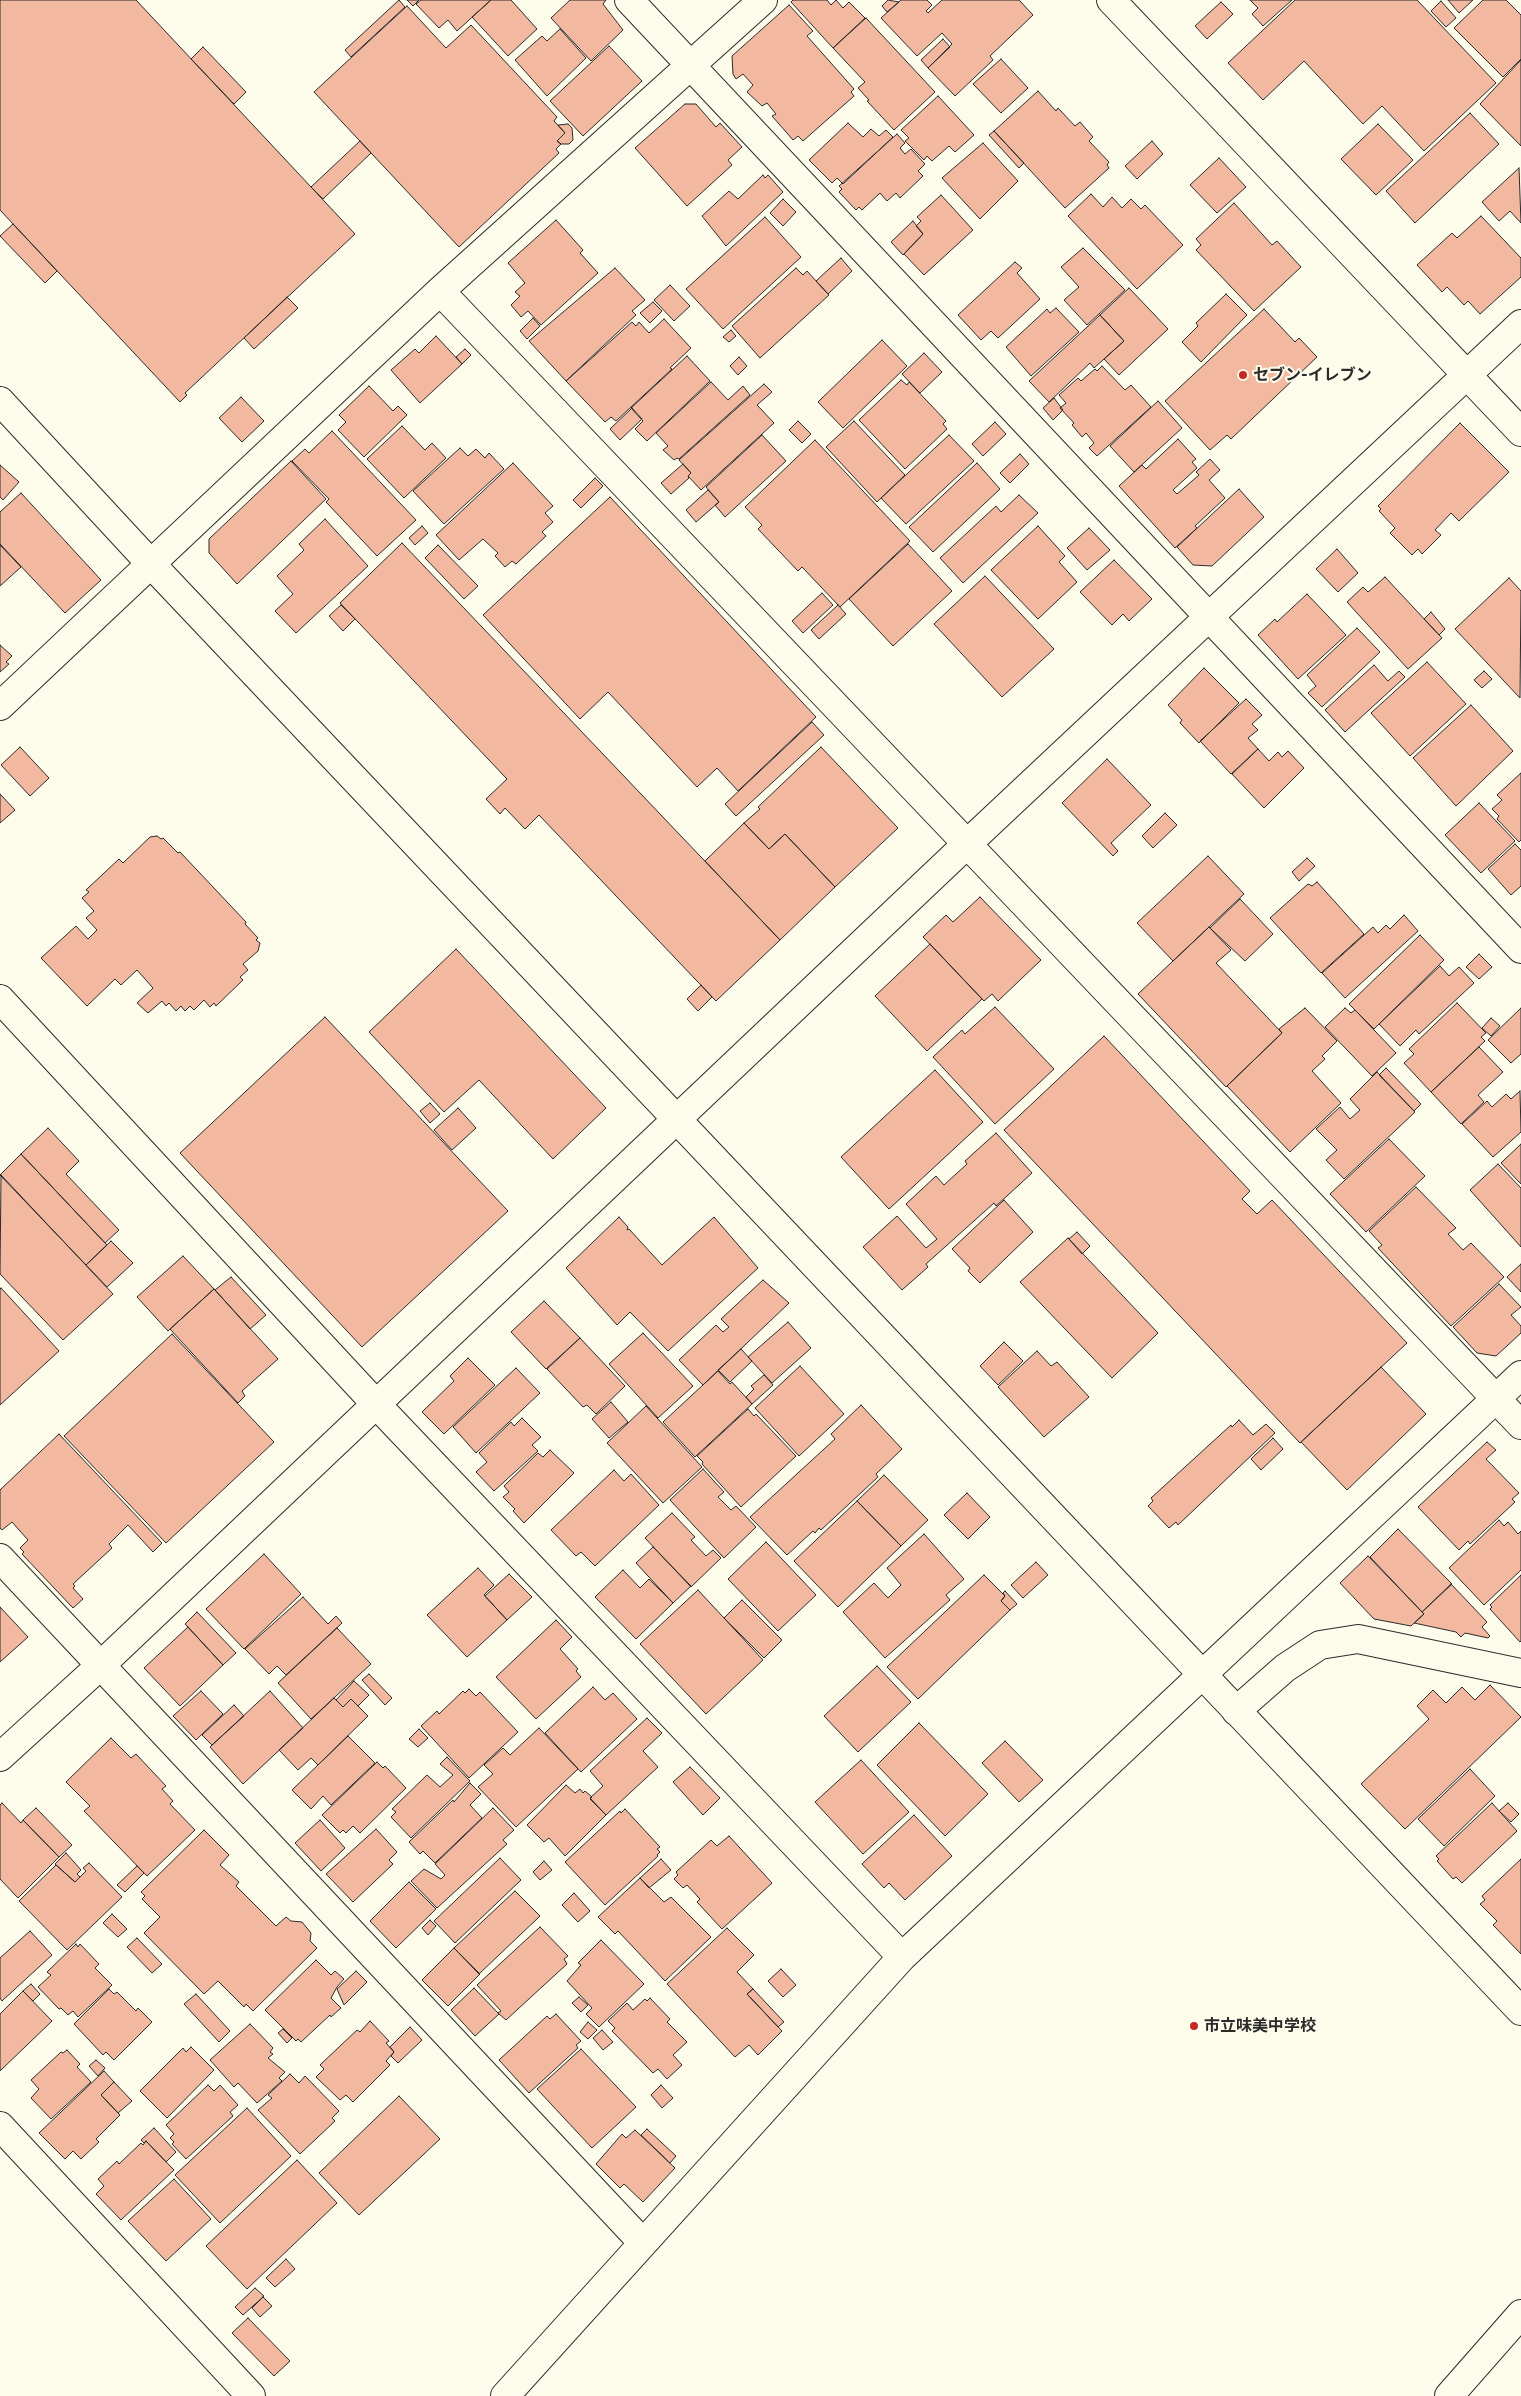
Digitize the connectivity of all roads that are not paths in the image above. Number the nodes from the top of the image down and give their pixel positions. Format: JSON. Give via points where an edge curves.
{"nodes":[{"id":1,"x":629,"y":0,"type":"edge"},
{"id":2,"x":763,"y":0,"type":"edge"},
{"id":3,"x":1111,"y":0,"type":"edge"},
{"id":4,"x":690,"y":66,"type":"junction"},
{"id":5,"x":440,"y":291,"type":"junction"},
{"id":6,"x":1521,"y":324,"type":"edge"},
{"id":7,"x":1467,"y":374,"type":"junction"},
{"id":8,"x":0,"y":401,"type":"edge"},
{"id":9,"x":1521,"y":432,"type":"edge"},
{"id":10,"x":151,"y":564,"type":"junction"},
{"id":11,"x":1209,"y":617,"type":"junction"},
{"id":12,"x":0,"y":706,"type":"edge"},
{"id":13,"x":967,"y":844,"type":"junction"},
{"id":14,"x":1521,"y":949,"type":"edge"},
{"id":15,"x":0,"y":999,"type":"edge"},
{"id":16,"x":678,"y":1120,"type":"junction"},
{"id":17,"x":1521,"y":1375,"type":"edge"},
{"id":18,"x":1496,"y":1398,"type":"junction"},
{"id":19,"x":375,"y":1403,"type":"junction"},
{"id":20,"x":1521,"y":1425,"type":"edge"},
{"id":21,"x":0,"y":1558,"type":"edge"},
{"id":22,"x":101,"y":1665,"type":"junction"},
{"id":23,"x":1521,"y":1673,"type":"edge"},
{"id":24,"x":1201,"y":1674,"type":"junction"},
{"id":25,"x":1236,"y":1712,"type":"junction"},
{"id":26,"x":0,"y":1757,"type":"edge"},
{"id":27,"x":902,"y":1957,"type":"junction"},
{"id":28,"x":1521,"y":2011,"type":"edge"},
{"id":29,"x":0,"y":2126,"type":"edge"},
{"id":30,"x":644,"y":2243,"type":"junction"},
{"id":31,"x":1521,"y":2314,"type":"edge"},
{"id":32,"x":251,"y":2396,"type":"edge"},
{"id":33,"x":505,"y":2396,"type":"edge"},
{"id":34,"x":1449,"y":2396,"type":"edge"}],
"edges":[{"from":1,"to":4,"type":"street"},
{"from":2,"to":4,"type":"street"},
{"from":3,"to":7,"type":"street"},
{"from":4,"to":5,"type":"street"},
{"from":4,"to":11,"type":"street"},
{"from":5,"to":10,"type":"street"},
{"from":5,"to":13,"type":"street"},
{"from":6,"to":7,"type":"street"},
{"from":7,"to":9,"type":"street"},
{"from":7,"to":11,"type":"street"},
{"from":8,"to":10,"type":"street"},
{"from":10,"to":12,"type":"street"},
{"from":10,"to":16,"type":"street"},
{"from":11,"to":13,"type":"street"},
{"from":11,"to":14,"type":"street"},
{"from":13,"to":16,"type":"street"},
{"from":13,"to":18,"type":"street"},
{"from":15,"to":19,"type":"street"},
{"from":16,"to":19,"type":"street"},
{"from":16,"to":24,"type":"street"},
{"from":17,"to":18,"type":"street"},
{"from":18,"to":20,"type":"street"},
{"from":18,"to":24,"type":"street"},
{"from":19,"to":22,"type":"street"},
{"from":19,"to":27,"type":"street"},
{"from":21,"to":22,"type":"street"},
{"from":22,"to":26,"type":"street"},
{"from":22,"to":30,"type":"street"},
{"from":23,"to":25,"type":"street","via":[[1358,1639],[1320,1646],[1285,1668]]},
{"from":24,"to":25,"type":"street"},
{"from":24,"to":27,"type":"street"},
{"from":25,"to":28,"type":"street"},
{"from":27,"to":30,"type":"street"},
{"from":29,"to":32,"type":"street"},
{"from":30,"to":33,"type":"street"},
{"from":31,"to":34,"type":"street"}]}
